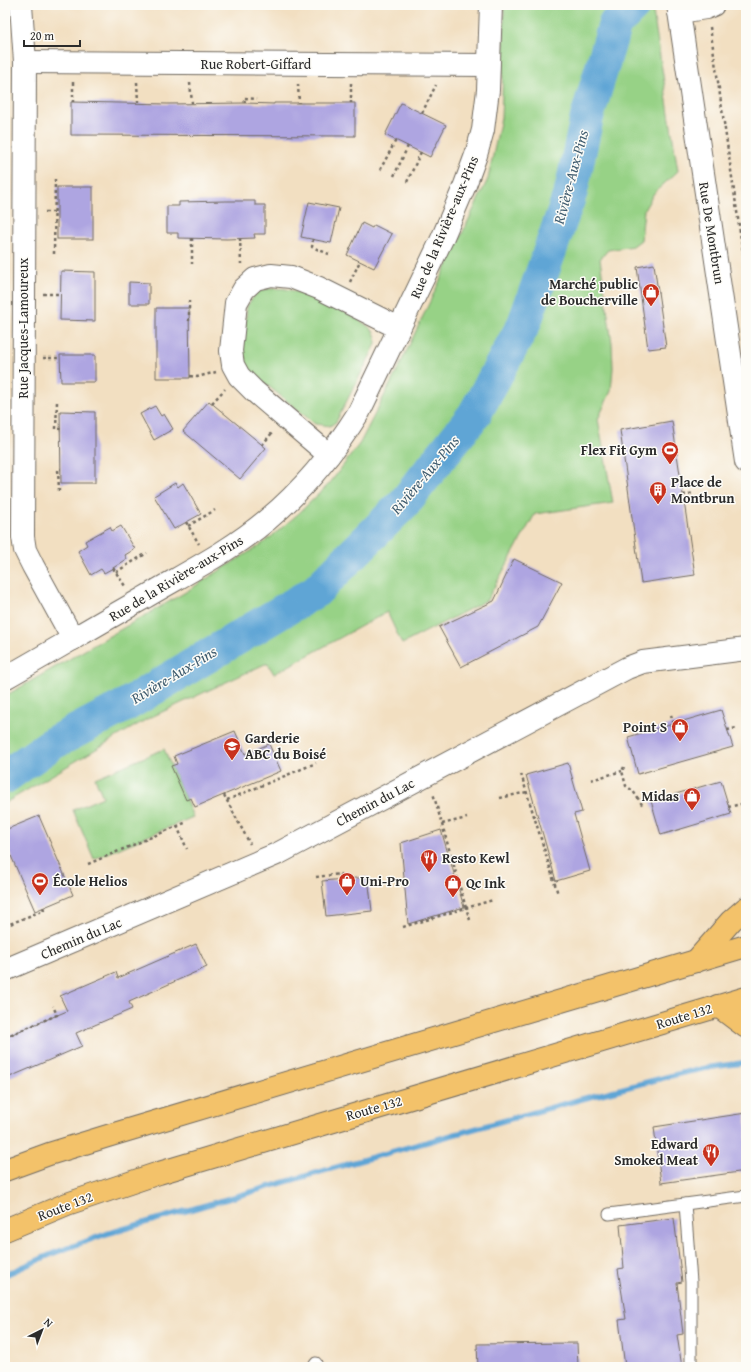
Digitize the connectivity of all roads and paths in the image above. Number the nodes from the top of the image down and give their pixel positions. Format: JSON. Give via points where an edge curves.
{"nodes":[{"id":1,"x":21,"y":5,"type":"edge"},
{"id":2,"x":490,"y":5,"type":"edge"},
{"id":3,"x":713,"y":5,"type":"edge"},
{"id":4,"x":678,"y":8,"type":"edge"},
{"id":5,"x":710,"y":29,"type":"dead end"},
{"id":6,"x":25,"y":62,"type":"junction"},
{"id":7,"x":488,"y":65,"type":"junction"},
{"id":8,"x":73,"y":75,"type":"dead end"},
{"id":9,"x":136,"y":76,"type":"dead end"},
{"id":10,"x":351,"y":77,"type":"dead end"},
{"id":11,"x":190,"y":81,"type":"dead end"},
{"id":12,"x":298,"y":83,"type":"dead end"},
{"id":13,"x":437,"y":83,"type":"dead end"},
{"id":14,"x":257,"y":99,"type":"dead end"},
{"id":15,"x":73,"y":102,"type":"dead end"},
{"id":16,"x":138,"y":102,"type":"dead end"},
{"id":17,"x":192,"y":103,"type":"dead end"},
{"id":18,"x":245,"y":103,"type":"dead end"},
{"id":19,"x":299,"y":103,"type":"dead end"},
{"id":20,"x":351,"y":103,"type":"dead end"},
{"id":21,"x":422,"y":113,"type":"dead end"},
{"id":22,"x":396,"y":140,"type":"dead end"},
{"id":23,"x":408,"y":146,"type":"dead end"},
{"id":24,"x":421,"y":152,"type":"dead end"},
{"id":25,"x":380,"y":170,"type":"dead end"},
{"id":26,"x":394,"y":176,"type":"dead end"},
{"id":27,"x":55,"y":178,"type":"dead end"},
{"id":28,"x":407,"y":182,"type":"dead end"},
{"id":29,"x":42,"y":212,"type":"dead end"},
{"id":30,"x":56,"y":212,"type":"junction"},
{"id":31,"x":192,"y":238,"type":"dead end"},
{"id":32,"x":240,"y":238,"type":"dead end"},
{"id":33,"x":312,"y":239,"type":"dead end"},
{"id":34,"x":54,"y":254,"type":"dead end"},
{"id":35,"x":329,"y":254,"type":"dead end"},
{"id":36,"x":360,"y":261,"type":"dead end"},
{"id":37,"x":192,"y":264,"type":"dead end"},
{"id":38,"x":241,"y":267,"type":"dead end"},
{"id":39,"x":746,"y":273,"type":"edge"},
{"id":40,"x":348,"y":287,"type":"dead end"},
{"id":41,"x":42,"y":294,"type":"dead end"},
{"id":42,"x":61,"y":294,"type":"dead end"},
{"id":43,"x":189,"y":301,"type":"dead end"},
{"id":44,"x":189,"y":321,"type":"dead end"},
{"id":45,"x":399,"y":328,"type":"junction"},
{"id":46,"x":42,"y":358,"type":"dead end"},
{"id":47,"x":60,"y":358,"type":"dead end"},
{"id":48,"x":220,"y":371,"type":"dead end"},
{"id":49,"x":190,"y":376,"type":"dead end"},
{"id":50,"x":229,"y":384,"type":"dead end"},
{"id":51,"x":57,"y":402,"type":"dead end"},
{"id":52,"x":212,"y":403,"type":"dead end"},
{"id":53,"x":61,"y":429,"type":"dead end"},
{"id":54,"x":272,"y":432,"type":"dead end"},
{"id":55,"x":262,"y":445,"type":"dead end"},
{"id":56,"x":329,"y":455,"type":"junction"},
{"id":57,"x":746,"y":462,"type":"edge"},
{"id":58,"x":61,"y":469,"type":"dead end"},
{"id":59,"x":59,"y":490,"type":"dead end"},
{"id":60,"x":694,"y":493,"type":"dead end"},
{"id":61,"x":683,"y":495,"type":"dead end"},
{"id":62,"x":215,"y":510,"type":"dead end"},
{"id":63,"x":186,"y":522,"type":"dead end"},
{"id":64,"x":188,"y":526,"type":"junction"},
{"id":65,"x":202,"y":549,"type":"dead end"},
{"id":66,"x":147,"y":553,"type":"dead end"},
{"id":67,"x":113,"y":568,"type":"dead end"},
{"id":68,"x":116,"y":572,"type":"junction"},
{"id":69,"x":128,"y":592,"type":"dead end"},
{"id":70,"x":73,"y":639,"type":"junction"},
{"id":71,"x":746,"y":648,"type":"edge"},
{"id":72,"x":5,"y":678,"type":"edge"},
{"id":73,"x":671,"y":715,"type":"dead end"},
{"id":74,"x":674,"y":724,"type":"dead end"},
{"id":75,"x":737,"y":728,"type":"dead end"},
{"id":76,"x":727,"y":730,"type":"dead end"},
{"id":77,"x":316,"y":763,"type":"dead end"},
{"id":78,"x":624,"y":767,"type":"dead end"},
{"id":79,"x":622,"y":771,"type":"junction"},
{"id":80,"x":521,"y":774,"type":"dead end"},
{"id":81,"x":591,"y":780,"type":"dead end"},
{"id":82,"x":433,"y":790,"type":"dead end"},
{"id":83,"x":526,"y":792,"type":"junction"},
{"id":84,"x":224,"y":795,"type":"dead end"},
{"id":85,"x":500,"y":798,"type":"dead end"},
{"id":86,"x":227,"y":800,"type":"junction"},
{"id":87,"x":746,"y":803,"type":"edge"},
{"id":88,"x":642,"y":806,"type":"dead end"},
{"id":89,"x":728,"y":807,"type":"dead end"},
{"id":90,"x":468,"y":818,"type":"dead end"},
{"id":91,"x":187,"y":822,"type":"dead end"},
{"id":92,"x":442,"y":824,"type":"junction"},
{"id":93,"x":177,"y":826,"type":"junction"},
{"id":94,"x":251,"y":846,"type":"dead end"},
{"id":95,"x":187,"y":849,"type":"dead end"},
{"id":96,"x":88,"y":864,"type":"dead end"},
{"id":97,"x":316,"y":877,"type":"dead end"},
{"id":98,"x":341,"y":879,"type":"dead end"},
{"id":99,"x":558,"y":894,"type":"dead end"},
{"id":100,"x":493,"y":900,"type":"dead end"},
{"id":101,"x":43,"y":907,"type":"dead end"},
{"id":102,"x":466,"y":908,"type":"junction"},
{"id":103,"x":746,"y":908,"type":"edge"},
{"id":104,"x":470,"y":920,"type":"dead end"},
{"id":105,"x":5,"y":926,"type":"edge"},
{"id":106,"x":403,"y":927,"type":"dead end"},
{"id":107,"x":746,"y":946,"type":"edge"},
{"id":108,"x":696,"y":961,"type":"junction"},
{"id":109,"x":5,"y":970,"type":"edge"},
{"id":110,"x":746,"y":998,"type":"edge"},
{"id":111,"x":53,"y":1006,"type":"dead end"},
{"id":112,"x":718,"y":1006,"type":"junction"},
{"id":113,"x":746,"y":1027,"type":"edge"},
{"id":114,"x":5,"y":1037,"type":"edge"},
{"id":115,"x":5,"y":1170,"type":"edge"},
{"id":116,"x":746,"y":1196,"type":"edge"},
{"id":117,"x":685,"y":1204,"type":"junction"},
{"id":118,"x":609,"y":1214,"type":"dead end"},
{"id":119,"x":5,"y":1230,"type":"edge"},
{"id":120,"x":691,"y":1367,"type":"edge"}],
"edges":[{"from":1,"to":6,"type":"street","name":"Rue Jacques-Lamoureux"},
{"from":2,"to":7,"type":"street","name":"Rue de la Rivière-aux-Pins"},
{"from":3,"to":4,"type":"street","via":[[706,8]]},
{"from":4,"to":57,"type":"street","name":"Rue De Montbrun"},
{"from":5,"to":39,"type":"path","name":"Rue De Montbrun"},
{"from":6,"to":7,"type":"street","name":"Rue Robert-Giffard"},
{"from":6,"to":70,"type":"street","name":"Rue Jacques-Lamoureux","via":[[23,537],[25,550]]},
{"from":7,"to":45,"type":"street","name":"Rue de la Rivière-aux-Pins","via":[[486,108],[476,155],[445,233]]},
{"from":8,"to":15,"type":"path"},
{"from":9,"to":16,"type":"path"},
{"from":10,"to":20,"type":"path"},
{"from":11,"to":17,"type":"path"},
{"from":12,"to":19,"type":"path"},
{"from":13,"to":21,"type":"path"},
{"from":14,"to":18,"type":"path","via":[[244,98]]},
{"from":22,"to":25,"type":"path"},
{"from":23,"to":26,"type":"path"},
{"from":24,"to":28,"type":"path"},
{"from":27,"to":30,"type":"path"},
{"from":29,"to":30,"type":"path"},
{"from":30,"to":34,"type":"path"},
{"from":31,"to":37,"type":"path"},
{"from":32,"to":38,"type":"path"},
{"from":33,"to":35,"type":"path","via":[[312,247]]},
{"from":36,"to":40,"type":"path"},
{"from":41,"to":42,"type":"path"},
{"from":43,"to":44,"type":"path"},
{"from":45,"to":56,"type":"street","name":"Rue de la Rivière-aux-Pins","via":[[359,412]]},
{"from":45,"to":56,"type":"street","via":[[319,288],[291,277],[271,275],[255,279],[244,289],[236,303],[231,351],[233,365],[239,376]]},
{"from":46,"to":47,"type":"path"},
{"from":48,"to":49,"type":"path","via":[[197,377]]},
{"from":50,"to":52,"type":"path"},
{"from":51,"to":53,"type":"path","via":[[56,429]]},
{"from":54,"to":55,"type":"path"},
{"from":56,"to":70,"type":"street","name":"Rue de la Rivière-aux-Pins","via":[[284,505],[250,532],[214,557]]},
{"from":58,"to":59,"type":"path","via":[[58,469]]},
{"from":60,"to":61,"type":"path"},
{"from":62,"to":64,"type":"path"},
{"from":63,"to":64,"type":"path"},
{"from":64,"to":65,"type":"path"},
{"from":66,"to":68,"type":"path"},
{"from":67,"to":68,"type":"path"},
{"from":68,"to":69,"type":"path"},
{"from":70,"to":72,"type":"street","name":"Rue de la Rivière-aux-Pins"},
{"from":71,"to":109,"type":"street","name":"Chemin du Lac","via":[[643,662],[627,668],[280,853]]},
{"from":73,"to":74,"type":"path"},
{"from":75,"to":76,"type":"path"},
{"from":77,"to":86,"type":"path"},
{"from":78,"to":79,"type":"path"},
{"from":79,"to":81,"type":"path"},
{"from":79,"to":88,"type":"path","via":[[626,786],[633,791]]},
{"from":80,"to":83,"type":"path"},
{"from":82,"to":92,"type":"path"},
{"from":83,"to":85,"type":"path"},
{"from":83,"to":99,"type":"path"},
{"from":84,"to":86,"type":"path"},
{"from":86,"to":94,"type":"path"},
{"from":87,"to":89,"type":"path"},
{"from":90,"to":92,"type":"path"},
{"from":91,"to":93,"type":"path"},
{"from":92,"to":102,"type":"path"},
{"from":93,"to":95,"type":"path"},
{"from":93,"to":96,"type":"path"},
{"from":97,"to":98,"type":"path","via":[[340,874]]},
{"from":100,"to":102,"type":"path"},
{"from":101,"to":105,"type":"path","via":[[44,910]]},
{"from":102,"to":104,"type":"path"},
{"from":102,"to":106,"type":"path"},
{"from":103,"to":108,"type":"highway"},
{"from":107,"to":108,"type":"highway"},
{"from":108,"to":115,"type":"highway","via":[[111,1135]]},
{"from":110,"to":112,"type":"highway","name":"Route 132"},
{"from":111,"to":114,"type":"path","via":[[57,1015]]},
{"from":112,"to":113,"type":"highway"},
{"from":112,"to":119,"type":"highway","name":"Route 132","via":[[160,1173],[67,1204]]},
{"from":116,"to":117,"type":"lane"},
{"from":117,"to":118,"type":"lane"},
{"from":117,"to":120,"type":"lane","via":[[691,1282]]}]}
